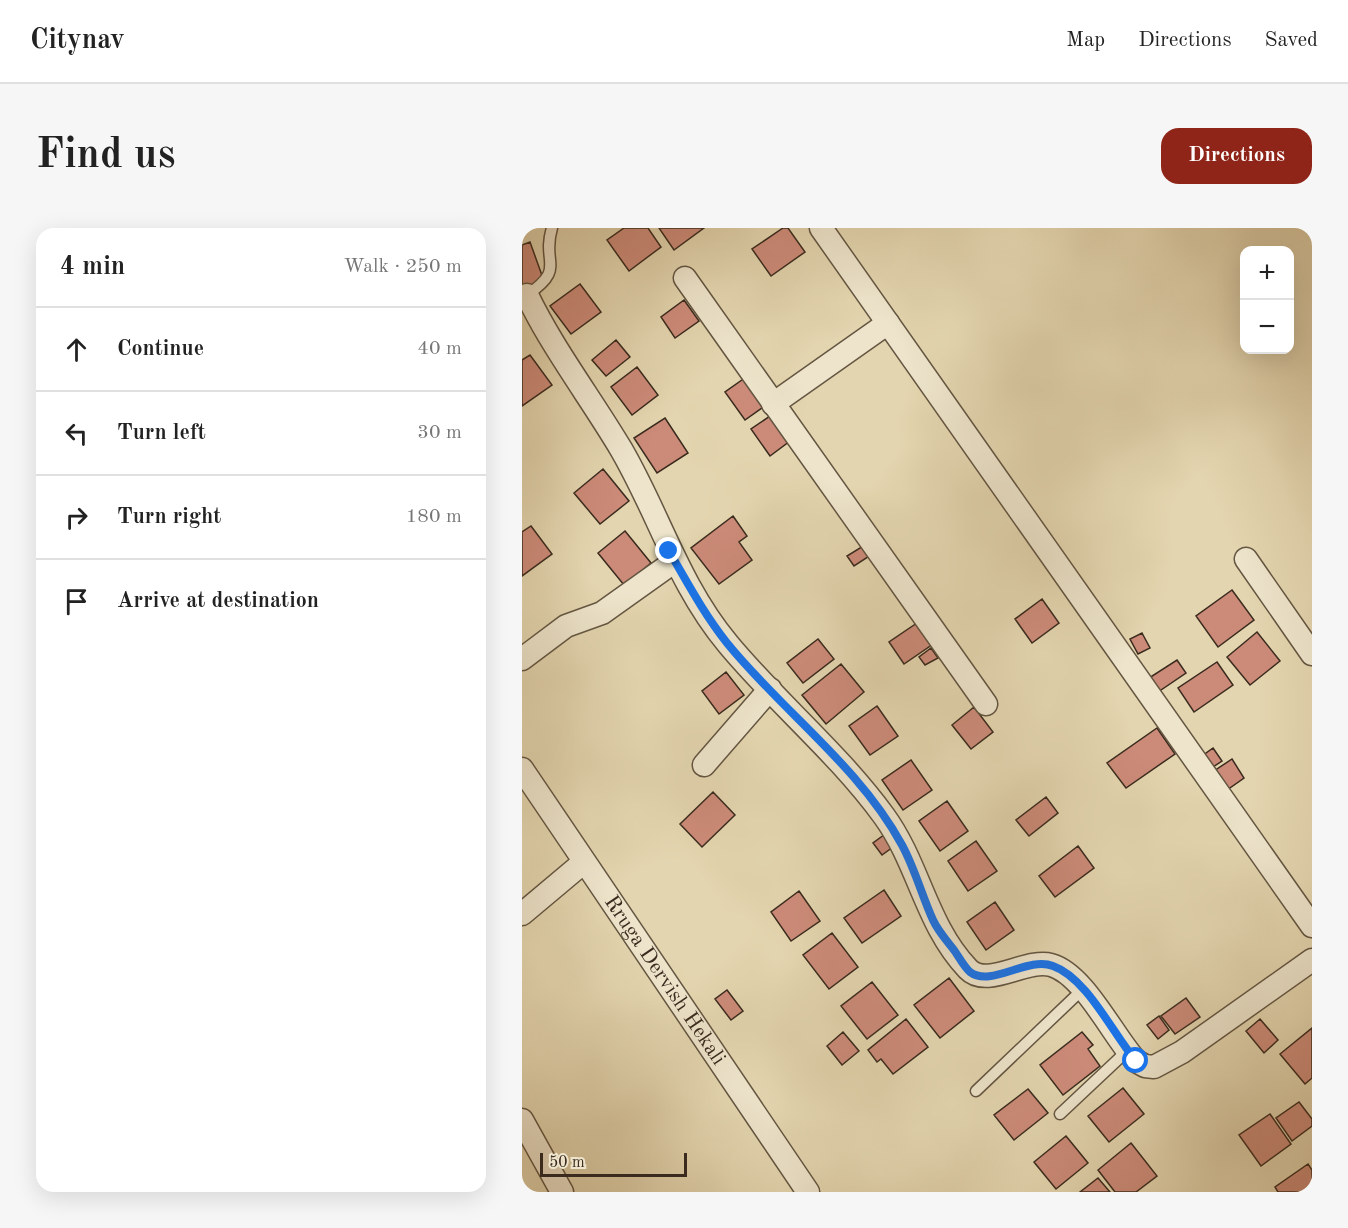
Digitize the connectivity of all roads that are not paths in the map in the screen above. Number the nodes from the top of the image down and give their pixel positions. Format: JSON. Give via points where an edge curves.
{"nodes":[{"id":1,"x":552,"y":228,"type":"edge"},
{"id":2,"x":821,"y":228,"type":"edge"},
{"id":3,"x":685,"y":278,"type":"dead end"},
{"id":4,"x":527,"y":295,"type":"joint"},
{"id":5,"x":888,"y":323,"type":"junction"},
{"id":6,"x":773,"y":404,"type":"junction"},
{"id":7,"x":1246,"y":559,"type":"dead end"},
{"id":8,"x":675,"y":561,"type":"junction"},
{"id":9,"x":1312,"y":654,"type":"edge"},
{"id":10,"x":522,"y":659,"type":"edge"},
{"id":11,"x":770,"y":689,"type":"junction"},
{"id":12,"x":986,"y":704,"type":"dead end"},
{"id":13,"x":704,"y":765,"type":"dead end"},
{"id":14,"x":522,"y":769,"type":"edge"},
{"id":15,"x":584,"y":862,"type":"junction"},
{"id":16,"x":522,"y":914,"type":"edge"},
{"id":17,"x":1312,"y":926,"type":"edge"},
{"id":18,"x":1312,"y":960,"type":"edge"},
{"id":19,"x":1083,"y":989,"type":"junction"},
{"id":20,"x":1127,"y":1051,"type":"junction"},
{"id":21,"x":976,"y":1091,"type":"dead end"},
{"id":22,"x":1060,"y":1114,"type":"dead end"},
{"id":23,"x":522,"y":1120,"type":"edge"},
{"id":24,"x":562,"y":1192,"type":"edge"},
{"id":25,"x":808,"y":1192,"type":"edge"}],
"edges":[{"from":1,"to":4,"type":"lane","via":[[548,240],[551,270],[545,283]]},
{"from":2,"to":5,"type":"street"},
{"from":3,"to":6,"type":"street"},
{"from":4,"to":8,"type":"street","via":[[544,329],[621,450]]},
{"from":5,"to":6,"type":"street"},
{"from":5,"to":17,"type":"street"},
{"from":6,"to":12,"type":"street"},
{"from":7,"to":9,"type":"street"},
{"from":8,"to":10,"type":"street","via":[[617,604],[585,618]]},
{"from":8,"to":11,"type":"street","via":[[699,605],[727,643]]},
{"from":11,"to":13,"type":"street"},
{"from":11,"to":19,"type":"street","via":[[885,817],[903,846],[934,923],[969,971],[977,976],[990,976],[1034,963],[1052,965],[1069,974]]},
{"from":14,"to":15,"type":"street","name":"Rruga Dervish Hekali"},
{"from":15,"to":16,"type":"street"},
{"from":15,"to":25,"type":"street","name":"Rruga Dervish Hekali"},
{"from":18,"to":20,"type":"street","via":[[1182,1052],[1154,1066],[1145,1066]]},
{"from":19,"to":20,"type":"street"},
{"from":19,"to":21,"type":"lane"},
{"from":20,"to":22,"type":"lane"},
{"from":23,"to":24,"type":"street"}]}
